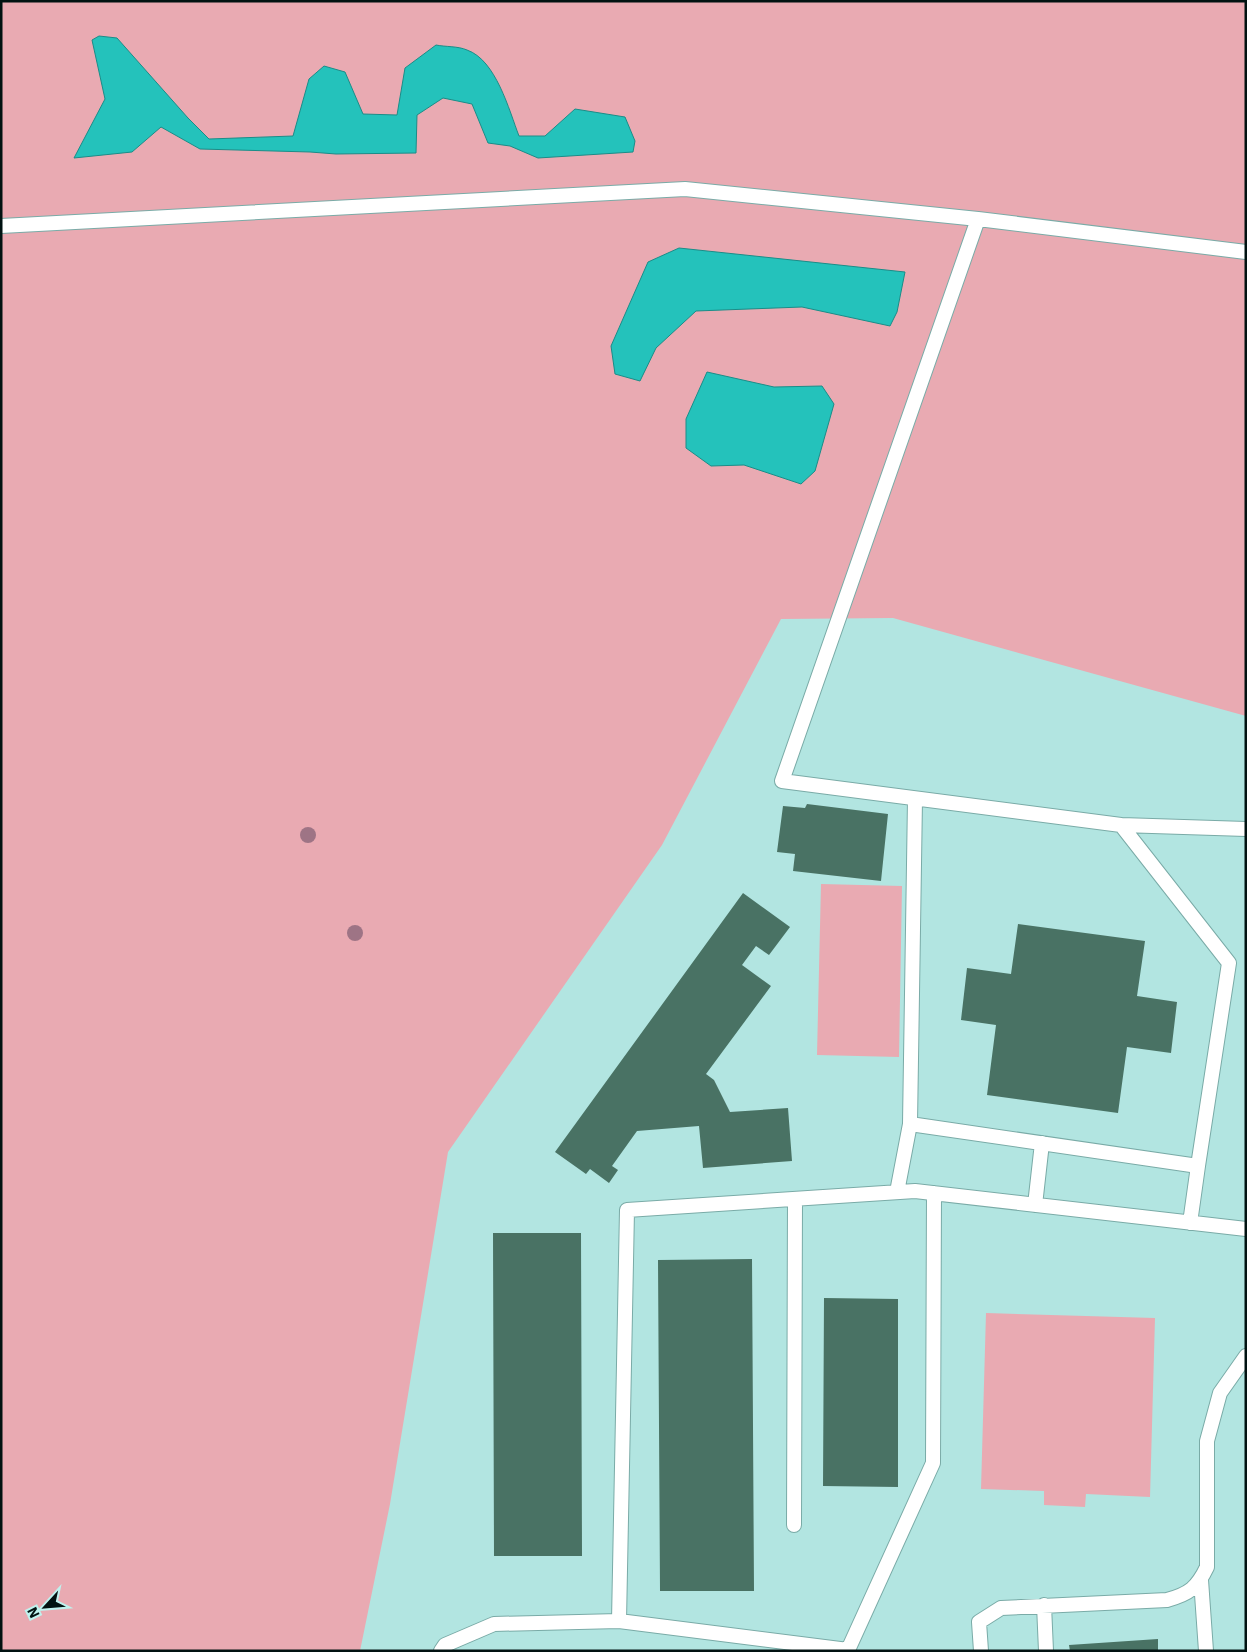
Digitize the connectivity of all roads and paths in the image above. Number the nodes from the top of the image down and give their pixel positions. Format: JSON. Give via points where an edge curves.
{"nodes":[{"id":1,"x":978,"y":220,"type":"junction"},
{"id":2,"x":1,"y":226,"type":"edge"},
{"id":3,"x":1246,"y":252,"type":"edge"},
{"id":4,"x":915,"y":799,"type":"junction"},
{"id":5,"x":1121,"y":825,"type":"junction"},
{"id":6,"x":1246,"y":829,"type":"edge"},
{"id":7,"x":910,"y":1124,"type":"junction"},
{"id":8,"x":1042,"y":1143,"type":"junction"},
{"id":9,"x":1198,"y":1166,"type":"junction"},
{"id":10,"x":898,"y":1192,"type":"junction"},
{"id":11,"x":934,"y":1193,"type":"junction"},
{"id":12,"x":795,"y":1199,"type":"junction"},
{"id":13,"x":1035,"y":1205,"type":"junction"},
{"id":14,"x":1190,"y":1223,"type":"junction"},
{"id":15,"x":1246,"y":1230,"type":"edge"},
{"id":16,"x":1246,"y":1356,"type":"edge"},
{"id":17,"x":794,"y":1525,"type":"dead end"},
{"id":18,"x":1201,"y":1580,"type":"junction"},
{"id":19,"x":1044,"y":1605,"type":"junction"},
{"id":20,"x":619,"y":1621,"type":"junction"},
{"id":21,"x":441,"y":1651,"type":"edge"},
{"id":22,"x":981,"y":1651,"type":"edge"},
{"id":23,"x":1046,"y":1651,"type":"edge"},
{"id":24,"x":1206,"y":1651,"type":"edge"}],
"edges":[{"from":1,"to":2,"type":"lane","via":[[685,189]]},
{"from":1,"to":3,"type":"lane"},
{"from":1,"to":4,"type":"lane","via":[[782,782]]},
{"from":4,"to":5,"type":"lane"},
{"from":4,"to":7,"type":"lane"},
{"from":5,"to":6,"type":"lane"},
{"from":5,"to":9,"type":"lane","via":[[1229,963]]},
{"from":7,"to":8,"type":"lane"},
{"from":7,"to":10,"type":"lane"},
{"from":8,"to":9,"type":"lane"},
{"from":8,"to":13,"type":"lane"},
{"from":9,"to":14,"type":"lane"},
{"from":10,"to":11,"type":"lane"},
{"from":10,"to":12,"type":"lane"},
{"from":11,"to":13,"type":"lane"},
{"from":11,"to":20,"type":"lane","via":[[934,1462],[848,1650]]},
{"from":12,"to":17,"type":"lane"},
{"from":12,"to":20,"type":"lane","via":[[627,1210]]},
{"from":13,"to":14,"type":"lane"},
{"from":14,"to":15,"type":"lane"},
{"from":16,"to":18,"type":"lane","via":[[1220,1393],[1207,1440],[1208,1567]]},
{"from":18,"to":19,"type":"lane","via":[[1184,1595],[1166,1600]]},
{"from":18,"to":24,"type":"lane"},
{"from":19,"to":22,"type":"lane","via":[[1001,1608],[979,1622]]},
{"from":19,"to":23,"type":"lane"},
{"from":20,"to":21,"type":"lane","via":[[494,1624],[445,1645]]}]}
